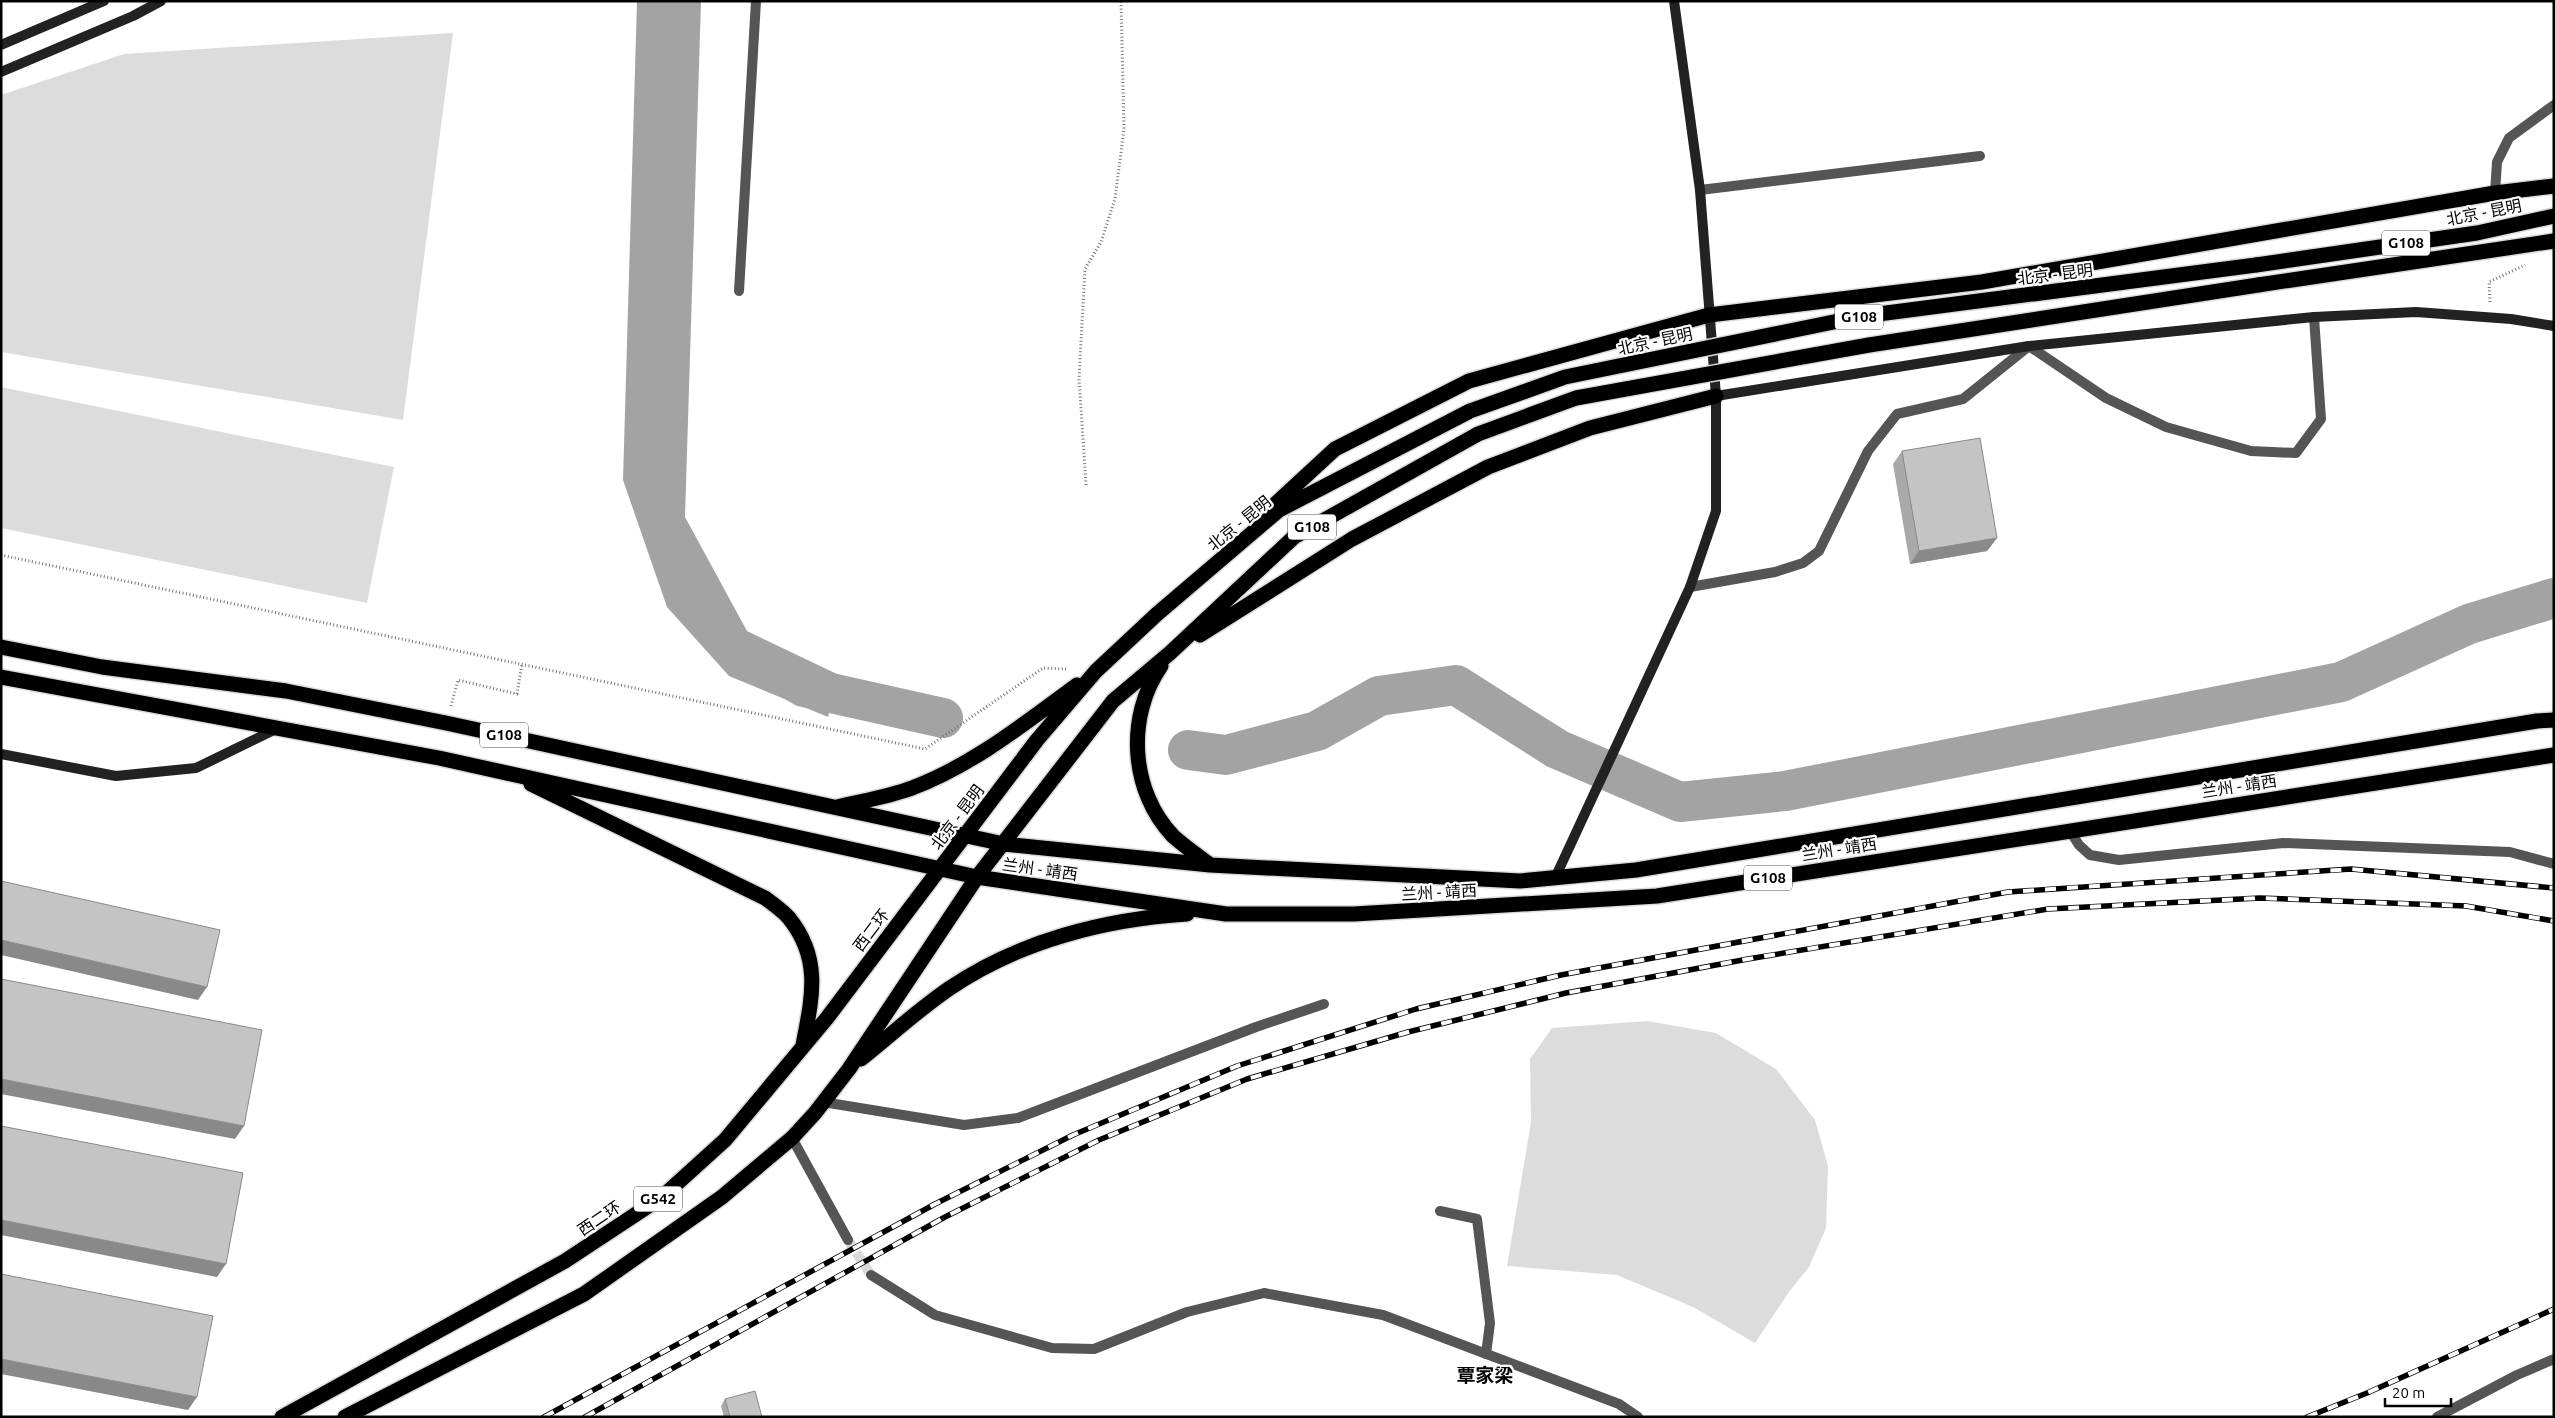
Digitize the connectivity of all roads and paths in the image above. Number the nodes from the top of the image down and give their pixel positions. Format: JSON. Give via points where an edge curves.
{"nodes":[{"id":1,"x":104,"y":1,"type":"edge"},
{"id":2,"x":162,"y":1,"type":"edge"},
{"id":3,"x":756,"y":1,"type":"edge"},
{"id":4,"x":1121,"y":1,"type":"edge"},
{"id":5,"x":1674,"y":1,"type":"edge"},
{"id":6,"x":1,"y":45,"type":"edge"},
{"id":7,"x":1,"y":72,"type":"edge"},
{"id":8,"x":2554,"y":105,"type":"edge"},
{"id":9,"x":1980,"y":156,"type":"dead end"},
{"id":10,"x":2554,"y":186,"type":"edge"},
{"id":11,"x":1700,"y":190,"type":"junction"},
{"id":12,"x":2495,"y":194,"type":"junction"},
{"id":13,"x":2554,"y":216,"type":"edge"},
{"id":14,"x":2554,"y":241,"type":"edge"},
{"id":15,"x":2534,"y":261,"type":"dead end"},
{"id":16,"x":739,"y":291,"type":"dead end"},
{"id":17,"x":1708,"y":315,"type":"junction"},
{"id":18,"x":2314,"y":317,"type":"junction"},
{"id":19,"x":2490,"y":317,"type":"junction"},
{"id":20,"x":2554,"y":326,"type":"edge"},
{"id":21,"x":2029,"y":346,"type":"junction"},
{"id":22,"x":1716,"y":396,"type":"junction"},
{"id":23,"x":1086,"y":485,"type":"dead end"},
{"id":24,"x":1,"y":555,"type":"edge"},
{"id":25,"x":1690,"y":587,"type":"junction"},
{"id":26,"x":1157,"y":614,"type":"junction"},
{"id":27,"x":1,"y":647,"type":"edge"},
{"id":28,"x":1170,"y":653,"type":"junction"},
{"id":29,"x":522,"y":664,"type":"junction"},
{"id":30,"x":1096,"y":671,"type":"junction"},
{"id":31,"x":1,"y":678,"type":"edge"},
{"id":32,"x":2554,"y":720,"type":"edge"},
{"id":33,"x":446,"y":722,"type":"junction"},
{"id":34,"x":276,"y":729,"type":"junction"},
{"id":35,"x":1,"y":754,"type":"edge"},
{"id":36,"x":2554,"y":755,"type":"edge"},
{"id":37,"x":510,"y":774,"type":"junction"},
{"id":38,"x":833,"y":808,"type":"junction"},
{"id":39,"x":2070,"y":831,"type":"junction"},
{"id":40,"x":965,"y":834,"type":"junction"},
{"id":41,"x":1004,"y":844,"type":"junction"},
{"id":42,"x":2554,"y":864,"type":"edge"},
{"id":43,"x":1210,"y":865,"type":"junction"},
{"id":44,"x":940,"y":869,"type":"junction"},
{"id":45,"x":977,"y":878,"type":"junction"},
{"id":46,"x":1555,"y":878,"type":"junction"},
{"id":47,"x":1226,"y":914,"type":"junction"},
{"id":48,"x":1324,"y":1004,"type":"dead end"},
{"id":49,"x":803,"y":1046,"type":"junction"},
{"id":50,"x":848,"y":1069,"type":"junction"},
{"id":51,"x":823,"y":1102,"type":"junction"},
{"id":52,"x":792,"y":1138,"type":"junction"},
{"id":53,"x":1440,"y":1211,"type":"dead end"},
{"id":54,"x":848,"y":1240,"type":"tunnel mouth"},
{"id":55,"x":871,"y":1275,"type":"tunnel mouth"},
{"id":56,"x":1486,"y":1354,"type":"junction"},
{"id":57,"x":2554,"y":1358,"type":"edge"},
{"id":58,"x":2443,"y":1415,"type":"edge"},
{"id":59,"x":282,"y":1417,"type":"edge"},
{"id":60,"x":345,"y":1417,"type":"edge"},
{"id":61,"x":1638,"y":1417,"type":"edge"}],
"edges":[{"from":1,"to":6,"type":"street"},
{"from":2,"to":7,"type":"street"},
{"from":3,"to":16,"type":"street"},
{"from":4,"to":23,"type":"path","via":[[1124,129],[1115,199],[1101,242],[1084,269],[1078,378]]},
{"from":5,"to":11,"type":"street"},
{"from":8,"to":12,"type":"street","via":[[2509,138],[2497,162]]},
{"from":9,"to":11,"type":"street"},
{"from":10,"to":12,"type":"highway"},
{"from":11,"to":17,"type":"street"},
{"from":12,"to":17,"type":"highway","via":[[1982,282]]},
{"from":13,"to":26,"type":"highway","name":"北京 - 昆明","number":"G108","bridge":true,"via":[[2477,233],[2256,265],[1862,316],[1565,378],[1470,411],[1279,510]]},
{"from":14,"to":28,"type":"highway","number":"G108","bridge":true,"via":[[1869,345],[1576,398],[1478,434],[1294,537]]},
{"from":15,"to":19,"type":"path","via":[[2490,282]]},
{"from":17,"to":22,"type":"street"},
{"from":17,"to":26,"type":"highway","via":[[1468,381],[1335,449]]},
{"from":18,"to":19,"type":"street","via":[[2416,312]]},
{"from":18,"to":21,"type":"street"},
{"from":18,"to":21,"type":"street","via":[[2321,419],[2296,453],[2251,451],[2166,427],[2106,398]]},
{"from":19,"to":20,"type":"street"},
{"from":21,"to":22,"type":"street"},
{"from":21,"to":25,"type":"street","via":[[1963,399],[1897,414],[1868,451],[1819,551],[1804,563],[1775,572]]},
{"from":22,"to":25,"type":"street","via":[[1716,511]]},
{"from":22,"to":28,"type":"highway","via":[[1590,428],[1488,467],[1352,539]]},
{"from":24,"to":29,"type":"path"},
{"from":25,"to":46,"type":"street"},
{"from":26,"to":30,"type":"highway","name":"北京 - 昆明","number":"G108"},
{"from":27,"to":33,"type":"highway","number":"G108","via":[[102,667],[286,690]]},
{"from":28,"to":41,"type":"highway","number":"G108","via":[[1113,701]]},
{"from":28,"to":43,"type":"highway","via":[[1150,684],[1139,720],[1137,739],[1141,775],[1153,808],[1163,822],[1174,836]]},
{"from":29,"to":30,"type":"path","via":[[925,749],[1043,668]]},
{"from":29,"to":33,"type":"path","via":[[517,694],[458,680]]},
{"from":30,"to":38,"type":"highway","via":[[996,743],[949,771],[911,788]]},
{"from":30,"to":40,"type":"highway","name":"北京 - 昆明","number":"G108","via":[[1037,740]]},
{"from":31,"to":34,"type":"highway","number":"G108"},
{"from":32,"to":46,"type":"highway","name":"兰州 - 靖西","number":"G108","via":[[1636,870]]},
{"from":33,"to":38,"type":"highway","number":"G108"},
{"from":34,"to":35,"type":"street","via":[[196,768],[116,776]]},
{"from":34,"to":37,"type":"highway","number":"G108"},
{"from":36,"to":39,"type":"highway","name":"兰州 - 靖西","number":"G108"},
{"from":37,"to":44,"type":"highway","number":"G108"},
{"from":37,"to":49,"type":"highway","via":[[765,898],[788,918],[806,945],[814,979]]},
{"from":38,"to":40,"type":"highway","number":"G108"},
{"from":39,"to":42,"type":"street","via":[[2090,855],[2118,860],[2283,843],[2510,852]]},
{"from":39,"to":47,"type":"highway","name":"兰州 - 靖西","number":"G108","via":[[1657,896],[1354,914]]},
{"from":40,"to":41,"type":"highway","number":"G108"},
{"from":40,"to":44,"type":"highway","name":"北京 - 昆明","number":"G108"},
{"from":41,"to":43,"type":"highway","name":"兰州 - 靖西","number":"G108"},
{"from":41,"to":45,"type":"highway","number":"G108"},
{"from":43,"to":46,"type":"highway","name":"兰州 - 靖西","number":"G108","via":[[1520,880]]},
{"from":44,"to":45,"type":"highway","number":"G108"},
{"from":44,"to":49,"type":"highway","name":"西二环","number":"G542"},
{"from":45,"to":47,"type":"highway","name":"兰州 - 靖西","number":"G108"},
{"from":45,"to":50,"type":"highway","number":"G542"},
{"from":47,"to":50,"type":"highway","via":[[1146,917],[1069,934],[1031,947],[950,988]]},
{"from":48,"to":51,"type":"street","via":[[1256,1026],[1018,1118],[964,1125]]},
{"from":49,"to":59,"type":"highway","name":"西二环","number":"G542","via":[[725,1140],[662,1197],[565,1261]]},
{"from":50,"to":51,"type":"highway","number":"G542"},
{"from":51,"to":52,"type":"highway","number":"G542"},
{"from":52,"to":54,"type":"street"},
{"from":52,"to":60,"type":"highway","number":"G542","via":[[722,1197],[584,1294]]},
{"from":53,"to":56,"type":"street","via":[[1476,1220],[1490,1323]]},
{"from":55,"to":56,"type":"street","via":[[936,1315],[1052,1348],[1094,1349],[1187,1312],[1264,1292],[1383,1316]]},
{"from":56,"to":61,"type":"street","via":[[1619,1404]]},
{"from":57,"to":58,"type":"street"}]}
